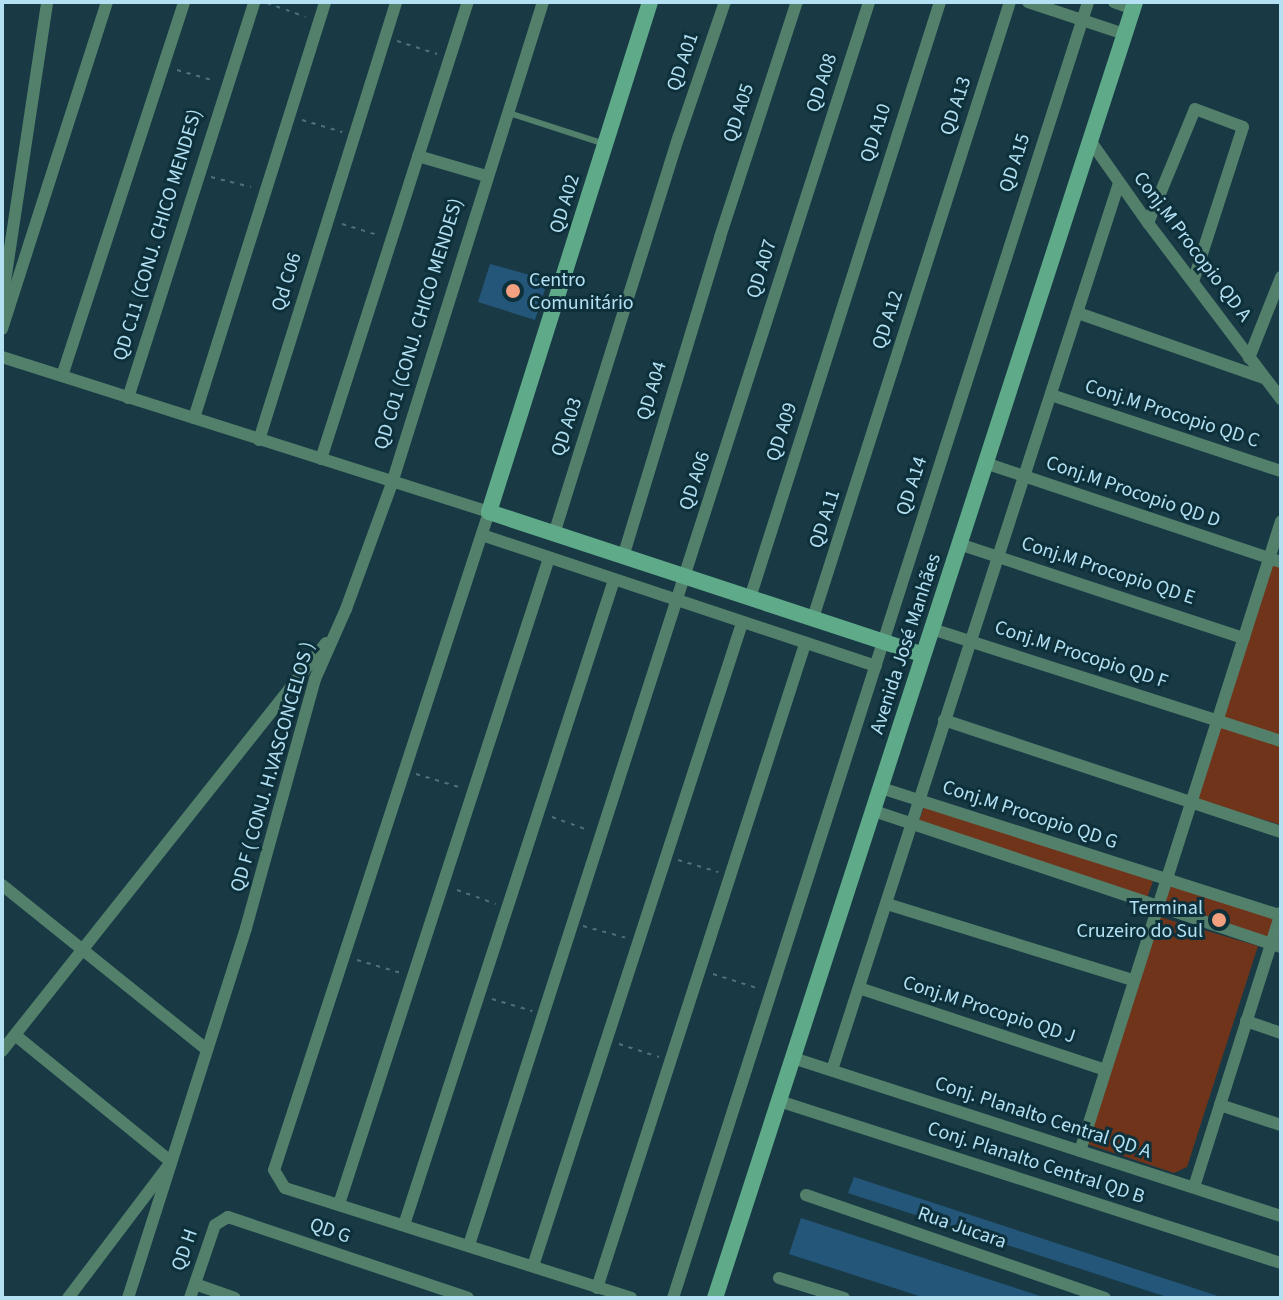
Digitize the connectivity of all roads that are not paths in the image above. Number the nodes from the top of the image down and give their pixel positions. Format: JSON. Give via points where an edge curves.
{"nodes":[{"id":1,"x":47,"y":2,"type":"edge"},
{"id":2,"x":107,"y":2,"type":"edge"},
{"id":3,"x":184,"y":2,"type":"edge"},
{"id":4,"x":254,"y":2,"type":"edge"},
{"id":5,"x":325,"y":2,"type":"edge"},
{"id":6,"x":396,"y":2,"type":"edge"},
{"id":7,"x":468,"y":2,"type":"edge"},
{"id":8,"x":543,"y":2,"type":"edge"},
{"id":9,"x":650,"y":2,"type":"edge"},
{"id":10,"x":725,"y":2,"type":"edge"},
{"id":11,"x":797,"y":2,"type":"edge"},
{"id":12,"x":869,"y":2,"type":"edge"},
{"id":13,"x":940,"y":2,"type":"edge"},
{"id":14,"x":1010,"y":2,"type":"edge"},
{"id":15,"x":1028,"y":2,"type":"edge"},
{"id":16,"x":1088,"y":2,"type":"edge"},
{"id":17,"x":1114,"y":2,"type":"edge"},
{"id":18,"x":1134,"y":6,"type":"edge"},
{"id":19,"x":1082,"y":19,"type":"junction"},
{"id":20,"x":1124,"y":34,"type":"junction"},
{"id":21,"x":506,"y":112,"type":"junction"},
{"id":22,"x":1089,"y":139,"type":"junction"},
{"id":23,"x":605,"y":144,"type":"junction"},
{"id":24,"x":418,"y":156,"type":"junction"},
{"id":25,"x":813,"y":175,"type":"joint"},
{"id":26,"x":486,"y":176,"type":"junction"},
{"id":27,"x":1119,"y":183,"type":"junction"},
{"id":28,"x":940,"y":221,"type":"joint"},
{"id":29,"x":1148,"y":223,"type":"junction"},
{"id":30,"x":720,"y":237,"type":"joint"},
{"id":31,"x":852,"y":277,"type":"joint"},
{"id":32,"x":1281,"y":277,"type":"edge"},
{"id":33,"x":1193,"y":282,"type":"junction"},
{"id":34,"x":2,"y":301,"type":"edge"},
{"id":35,"x":1078,"y":313,"type":"junction"},
{"id":36,"x":986,"y":319,"type":"joint"},
{"id":37,"x":2,"y":329,"type":"edge"},
{"id":38,"x":618,"y":333,"type":"joint"},
{"id":39,"x":2,"y":357,"type":"edge"},
{"id":40,"x":1249,"y":358,"type":"junction"},
{"id":41,"x":750,"y":374,"type":"joint"},
{"id":42,"x":62,"y":376,"type":"junction"},
{"id":43,"x":1264,"y":378,"type":"junction"},
{"id":44,"x":1051,"y":395,"type":"junction"},
{"id":45,"x":128,"y":398,"type":"junction"},
{"id":46,"x":1281,"y":399,"type":"edge"},
{"id":47,"x":194,"y":418,"type":"junction"},
{"id":48,"x":874,"y":432,"type":"joint"},
{"id":49,"x":259,"y":440,"type":"junction"},
{"id":50,"x":321,"y":459,"type":"junction"},
{"id":51,"x":985,"y":463,"type":"junction"},
{"id":52,"x":1281,"y":471,"type":"edge"},
{"id":53,"x":1025,"y":477,"type":"junction"},
{"id":54,"x":392,"y":483,"type":"junction"},
{"id":55,"x":489,"y":512,"type":"junction"},
{"id":56,"x":1281,"y":521,"type":"edge"},
{"id":57,"x":554,"y":534,"type":"junction"},
{"id":58,"x":482,"y":535,"type":"junction"},
{"id":59,"x":959,"y":544,"type":"junction"},
{"id":60,"x":1000,"y":556,"type":"junction"},
{"id":61,"x":623,"y":557,"type":"junction"},
{"id":62,"x":549,"y":558,"type":"junction"},
{"id":63,"x":1275,"y":560,"type":"edge"},
{"id":64,"x":685,"y":577,"type":"junction"},
{"id":65,"x":614,"y":580,"type":"junction"},
{"id":66,"x":750,"y":598,"type":"junction"},
{"id":67,"x":678,"y":601,"type":"junction"},
{"id":68,"x":813,"y":618,"type":"junction"},
{"id":69,"x":742,"y":623,"type":"junction"},
{"id":70,"x":932,"y":629,"type":"junction"},
{"id":71,"x":334,"y":633,"type":"junction"},
{"id":72,"x":1244,"y":638,"type":"junction"},
{"id":73,"x":970,"y":640,"type":"junction"},
{"id":74,"x":883,"y":641,"type":"junction"},
{"id":75,"x":805,"y":644,"type":"junction"},
{"id":76,"x":923,"y":655,"type":"junction"},
{"id":77,"x":876,"y":666,"type":"junction"},
{"id":78,"x":944,"y":720,"type":"junction"},
{"id":79,"x":1217,"y":721,"type":"junction"},
{"id":80,"x":1281,"y":741,"type":"edge"},
{"id":81,"x":881,"y":788,"type":"junction"},
{"id":82,"x":920,"y":800,"type":"junction"},
{"id":83,"x":1191,"y":803,"type":"junction"},
{"id":84,"x":874,"y":811,"type":"junction"},
{"id":85,"x":912,"y":823,"type":"junction"},
{"id":86,"x":1281,"y":832,"type":"edge"},
{"id":87,"x":1166,"y":879,"type":"junction"},
{"id":88,"x":2,"y":885,"type":"edge"},
{"id":89,"x":887,"y":904,"type":"junction"},
{"id":90,"x":1158,"y":906,"type":"junction"},
{"id":91,"x":1281,"y":914,"type":"edge"},
{"id":92,"x":1276,"y":946,"type":"edge"},
{"id":93,"x":82,"y":948,"type":"junction"},
{"id":94,"x":1132,"y":980,"type":"junction"},
{"id":95,"x":859,"y":988,"type":"junction"},
{"id":96,"x":1246,"y":1021,"type":"junction"},
{"id":97,"x":1281,"y":1033,"type":"edge"},
{"id":98,"x":15,"y":1035,"type":"junction"},
{"id":99,"x":207,"y":1050,"type":"junction"},
{"id":100,"x":2,"y":1051,"type":"edge"},
{"id":101,"x":793,"y":1058,"type":"junction"},
{"id":102,"x":832,"y":1070,"type":"junction"},
{"id":103,"x":1105,"y":1070,"type":"junction"},
{"id":104,"x":779,"y":1101,"type":"junction"},
{"id":105,"x":1220,"y":1105,"type":"junction"},
{"id":106,"x":1281,"y":1125,"type":"edge"},
{"id":107,"x":1080,"y":1151,"type":"junction"},
{"id":108,"x":171,"y":1162,"type":"junction"},
{"id":109,"x":1194,"y":1187,"type":"junction"},
{"id":110,"x":806,"y":1195,"type":"dead end"},
{"id":111,"x":339,"y":1204,"type":"junction"},
{"id":112,"x":1281,"y":1216,"type":"edge"},
{"id":113,"x":223,"y":1217,"type":"joint"},
{"id":114,"x":404,"y":1225,"type":"junction"},
{"id":115,"x":469,"y":1245,"type":"junction"},
{"id":116,"x":1281,"y":1263,"type":"edge"},
{"id":117,"x":533,"y":1266,"type":"junction"},
{"id":118,"x":779,"y":1278,"type":"dead end"},
{"id":119,"x":195,"y":1284,"type":"junction"},
{"id":120,"x":423,"y":1284,"type":"junction"},
{"id":121,"x":597,"y":1288,"type":"junction"},
{"id":122,"x":68,"y":1298,"type":"edge"},
{"id":123,"x":128,"y":1298,"type":"edge"},
{"id":124,"x":190,"y":1298,"type":"edge"},
{"id":125,"x":235,"y":1298,"type":"edge"},
{"id":126,"x":418,"y":1298,"type":"edge"},
{"id":127,"x":468,"y":1298,"type":"edge"},
{"id":128,"x":631,"y":1298,"type":"edge"},
{"id":129,"x":673,"y":1298,"type":"edge"},
{"id":130,"x":715,"y":1298,"type":"edge"},
{"id":131,"x":844,"y":1298,"type":"edge"},
{"id":132,"x":1105,"y":1298,"type":"edge"}],
"edges":[{"from":1,"to":34,"type":"street"},
{"from":2,"to":37,"type":"street"},
{"from":3,"to":42,"type":"street"},
{"from":4,"to":45,"type":"street","name":"QD C11 (CONJ. CHICO MENDES)"},
{"from":5,"to":47,"type":"street"},
{"from":6,"to":49,"type":"street","name":"Qd C06"},
{"from":7,"to":24,"type":"street"},
{"from":8,"to":21,"type":"street","name":"QD C01 (CONJ. CHICO MENDES)"},
{"from":9,"to":23,"type":"street","name":"QD A02"},
{"from":10,"to":38,"type":"street","name":"QD A01"},
{"from":11,"to":30,"type":"street","name":"QD A05"},
{"from":12,"to":25,"type":"street","name":"QD A08"},
{"from":13,"to":31,"type":"street","name":"QD A10"},
{"from":14,"to":28,"type":"street","name":"QD A13"},
{"from":15,"to":19,"type":"street"},
{"from":16,"to":19,"type":"street","name":"QD A15"},
{"from":17,"to":18,"type":"street"},
{"from":18,"to":20,"type":"street","name":"Avenida José Manhães"},
{"from":19,"to":20,"type":"street"},
{"from":19,"to":36,"type":"street","name":"QD A15"},
{"from":20,"to":22,"type":"street","name":"Avenida José Manhães"},
{"from":21,"to":23,"type":"lane"},
{"from":21,"to":26,"type":"street","name":"QD C01 (CONJ. CHICO MENDES)"},
{"from":22,"to":27,"type":"street","name":"Conj.M Procopio QD A"},
{"from":22,"to":51,"type":"street","name":"Avenida José Manhães"},
{"from":23,"to":55,"type":"street","name":"QD A02"},
{"from":24,"to":26,"type":"street"},
{"from":24,"to":50,"type":"street"},
{"from":25,"to":41,"type":"street","name":"QD A07"},
{"from":26,"to":54,"type":"street","name":"QD C01 (CONJ. CHICO MENDES)"},
{"from":27,"to":29,"type":"street","name":"Conj.M Procopio QD A"},
{"from":27,"to":35,"type":"street"},
{"from":28,"to":48,"type":"street","name":"QD A12"},
{"from":29,"to":33,"type":"street","name":"Conj.M Procopio QD A"},
{"from":29,"to":33,"type":"street","via":[[1195,109],[1243,127]]},
{"from":30,"to":61,"type":"street","name":"QD A04"},
{"from":31,"to":66,"type":"street","name":"QD A09"},
{"from":32,"to":40,"type":"street"},
{"from":33,"to":40,"type":"street","name":"Conj.M Procopio QD A"},
{"from":35,"to":43,"type":"street"},
{"from":35,"to":44,"type":"street"},
{"from":36,"to":74,"type":"street","name":"QD A14"},
{"from":38,"to":57,"type":"street","name":"QD A03"},
{"from":39,"to":42,"type":"street"},
{"from":40,"to":43,"type":"street","name":"Conj.M Procopio QD A"},
{"from":41,"to":64,"type":"street","name":"QD A06"},
{"from":42,"to":45,"type":"street"},
{"from":43,"to":46,"type":"street","name":"Conj.M Procopio QD A"},
{"from":44,"to":52,"type":"street","name":"Conj.M Procopio QD C"},
{"from":44,"to":53,"type":"street"},
{"from":45,"to":47,"type":"street"},
{"from":47,"to":49,"type":"street"},
{"from":48,"to":68,"type":"street","name":"QD A11"},
{"from":49,"to":50,"type":"street"},
{"from":50,"to":54,"type":"street"},
{"from":51,"to":53,"type":"street","name":"Conj.M Procopio QD D"},
{"from":51,"to":59,"type":"street","name":"Avenida José Manhães"},
{"from":53,"to":60,"type":"street"},
{"from":53,"to":63,"type":"street","name":"Conj.M Procopio QD D"},
{"from":54,"to":55,"type":"street"},
{"from":54,"to":71,"type":"street","name":"QD F ( CONJ. H.VASCONCELOS )"},
{"from":55,"to":57,"type":"street"},
{"from":55,"to":58,"type":"street"},
{"from":56,"to":63,"type":"street"},
{"from":57,"to":61,"type":"street"},
{"from":58,"to":62,"type":"street"},
{"from":58,"to":111,"type":"street","via":[[274,1170],[285,1188]]},
{"from":59,"to":60,"type":"street","name":"Conj.M Procopio QD E"},
{"from":59,"to":70,"type":"street","name":"Avenida José Manhães"},
{"from":60,"to":72,"type":"street","name":"Conj.M Procopio QD E"},
{"from":60,"to":73,"type":"street"},
{"from":61,"to":64,"type":"street"},
{"from":62,"to":65,"type":"street"},
{"from":62,"to":111,"type":"street"},
{"from":63,"to":72,"type":"street"},
{"from":64,"to":66,"type":"street"},
{"from":64,"to":67,"type":"street","name":"QD A06"},
{"from":65,"to":67,"type":"street"},
{"from":65,"to":114,"type":"street"},
{"from":66,"to":68,"type":"street"},
{"from":67,"to":69,"type":"street"},
{"from":67,"to":115,"type":"street","name":"QD A06"},
{"from":68,"to":74,"type":"street"},
{"from":69,"to":75,"type":"street"},
{"from":69,"to":117,"type":"street"},
{"from":70,"to":73,"type":"street","name":"Conj.M Procopio QD F"},
{"from":70,"to":76,"type":"street","name":"Avenida José Manhães"},
{"from":71,"to":93,"type":"street"},
{"from":71,"to":99,"type":"street","name":"QD F ( CONJ. H.VASCONCELOS )","via":[[315,679]]},
{"from":72,"to":79,"type":"street"},
{"from":73,"to":78,"type":"street"},
{"from":73,"to":79,"type":"street","name":"Conj.M Procopio QD F"},
{"from":74,"to":76,"type":"street"},
{"from":74,"to":77,"type":"street","name":"QD A14"},
{"from":75,"to":77,"type":"street"},
{"from":75,"to":121,"type":"street"},
{"from":76,"to":81,"type":"street","name":"Avenida José Manhães"},
{"from":77,"to":129,"type":"street","name":"QD A14"},
{"from":78,"to":82,"type":"street"},
{"from":78,"to":83,"type":"street"},
{"from":79,"to":80,"type":"street","name":"Conj.M Procopio QD F"},
{"from":79,"to":83,"type":"street"},
{"from":81,"to":82,"type":"street","name":"Conj.M Procopio QD G"},
{"from":81,"to":84,"type":"street","name":"Avenida José Manhães"},
{"from":82,"to":85,"type":"street"},
{"from":82,"to":87,"type":"street","name":"Conj.M Procopio QD G"},
{"from":83,"to":86,"type":"street"},
{"from":83,"to":87,"type":"street"},
{"from":84,"to":85,"type":"street"},
{"from":84,"to":101,"type":"street","name":"Avenida José Manhães"},
{"from":85,"to":89,"type":"street"},
{"from":85,"to":90,"type":"street"},
{"from":87,"to":90,"type":"street"},
{"from":87,"to":91,"type":"street","name":"Conj.M Procopio QD G"},
{"from":88,"to":93,"type":"street"},
{"from":89,"to":94,"type":"street"},
{"from":89,"to":95,"type":"street"},
{"from":90,"to":92,"type":"street"},
{"from":90,"to":94,"type":"street"},
{"from":91,"to":92,"type":"street"},
{"from":92,"to":96,"type":"street"},
{"from":93,"to":98,"type":"street"},
{"from":93,"to":99,"type":"street"},
{"from":94,"to":103,"type":"street"},
{"from":95,"to":102,"type":"street"},
{"from":95,"to":103,"type":"street","name":"Conj.M Procopio QD J"},
{"from":96,"to":97,"type":"street"},
{"from":96,"to":105,"type":"street"},
{"from":98,"to":100,"type":"street"},
{"from":98,"to":108,"type":"street"},
{"from":99,"to":108,"type":"street","name":"QD F ( CONJ. H.VASCONCELOS )"},
{"from":101,"to":102,"type":"street","name":"Conj. Planalto Central QD A"},
{"from":101,"to":104,"type":"street","name":"Avenida José Manhães"},
{"from":102,"to":107,"type":"street","name":"Conj. Planalto Central QD A"},
{"from":103,"to":107,"type":"street"},
{"from":104,"to":116,"type":"street","name":"Conj. Planalto Central QD B"},
{"from":104,"to":130,"type":"street","name":"Avenida José Manhães"},
{"from":105,"to":106,"type":"street"},
{"from":105,"to":109,"type":"street"},
{"from":107,"to":109,"type":"street","name":"Conj. Planalto Central QD A"},
{"from":108,"to":122,"type":"street"},
{"from":108,"to":123,"type":"street","name":"QD F ( CONJ. H.VASCONCELOS )"},
{"from":109,"to":112,"type":"street","name":"Conj. Planalto Central QD A"},
{"from":110,"to":132,"type":"street","name":"Rua Jucara"},
{"from":111,"to":114,"type":"street"},
{"from":113,"to":119,"type":"street","name":"QD H","via":[[215,1225]]},
{"from":113,"to":120,"type":"street","name":"QD G"},
{"from":114,"to":115,"type":"street"},
{"from":115,"to":117,"type":"street"},
{"from":117,"to":121,"type":"street"},
{"from":118,"to":131,"type":"street"},
{"from":119,"to":124,"type":"street","name":"QD H"},
{"from":119,"to":125,"type":"street"},
{"from":120,"to":126,"type":"street"},
{"from":120,"to":127,"type":"street","name":"QD G"},
{"from":121,"to":128,"type":"street"}]}
